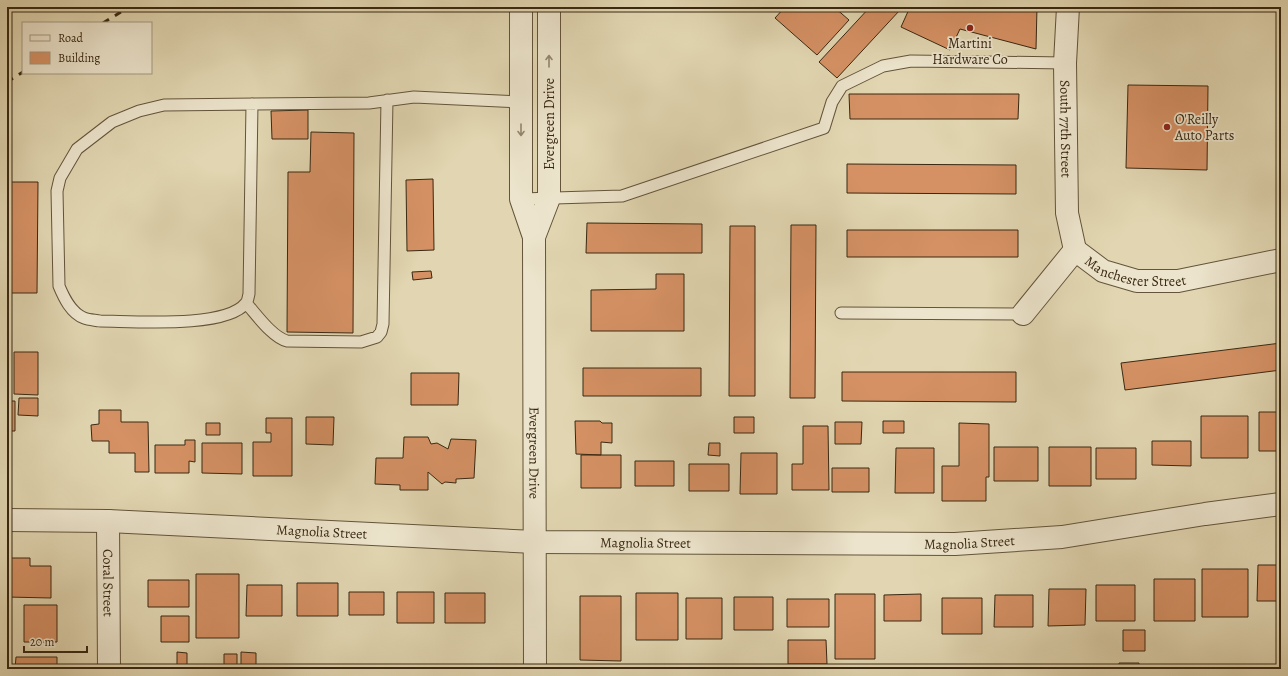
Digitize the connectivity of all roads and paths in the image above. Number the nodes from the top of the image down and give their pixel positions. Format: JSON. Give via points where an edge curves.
{"nodes":[{"id":1,"x":521,"y":7,"type":"edge"},
{"id":2,"x":549,"y":7,"type":"edge"},
{"id":3,"x":1068,"y":7,"type":"edge"},
{"id":4,"x":1065,"y":63,"type":"junction"},
{"id":5,"x":387,"y":100,"type":"junction"},
{"id":6,"x":521,"y":102,"type":"junction"},
{"id":7,"x":252,"y":104,"type":"junction"},
{"id":8,"x":549,"y":104,"type":"junction"},
{"id":9,"x":549,"y":198,"type":"junction"},
{"id":10,"x":521,"y":199,"type":"junction"},
{"id":11,"x":534,"y":238,"type":"junction"},
{"id":12,"x":1075,"y":250,"type":"junction"},
{"id":13,"x":1281,"y":260,"type":"edge"},
{"id":14,"x":246,"y":303,"type":"junction"},
{"id":15,"x":841,"y":313,"type":"dead end"},
{"id":16,"x":1023,"y":314,"type":"joint"},
{"id":17,"x":1281,"y":504,"type":"edge"},
{"id":18,"x":7,"y":520,"type":"edge"},
{"id":19,"x":108,"y":521,"type":"junction"},
{"id":20,"x":535,"y":542,"type":"junction"},
{"id":21,"x":109,"y":669,"type":"edge"},
{"id":22,"x":535,"y":669,"type":"edge"}],
"edges":[{"from":1,"to":6,"type":"street","name":"Evergreen Drive"},
{"from":8,"to":2,"type":"street","name":"Evergreen Drive","one_way":true},
{"from":3,"to":4,"type":"street","name":"South 77th Street"},
{"from":4,"to":9,"type":"lane","via":[[912,61],[883,66],[842,86],[832,102],[824,128],[622,196]]},
{"from":4,"to":12,"type":"street","name":"South 77th Street","via":[[1067,213]]},
{"from":5,"to":6,"type":"lane","via":[[414,98]]},
{"from":5,"to":7,"type":"lane","via":[[369,103]]},
{"from":5,"to":14,"type":"lane","via":[[381,332],[361,342],[282,340]]},
{"from":6,"to":8,"type":"street"},
{"from":6,"to":10,"type":"street","name":"Evergreen Drive","one_way":true},
{"from":7,"to":14,"type":"lane","via":[[249,294]]},
{"from":7,"to":14,"type":"lane","via":[[164,105],[139,111],[112,122],[77,149],[60,178],[57,191],[59,286],[74,311],[84,319],[197,320],[220,317]]},
{"from":8,"to":9,"type":"street","name":"Evergreen Drive"},
{"from":9,"to":10,"type":"lane"},
{"from":9,"to":11,"type":"street","name":"Evergreen Drive"},
{"from":10,"to":11,"type":"street","name":"Evergreen Drive"},
{"from":11,"to":20,"type":"street","name":"Evergreen Drive"},
{"from":12,"to":13,"type":"street","name":"Manchester Street","via":[[1103,271],[1137,281],[1178,281]]},
{"from":12,"to":16,"type":"street","name":"Manchester Street"},
{"from":15,"to":16,"type":"lane"},
{"from":17,"to":20,"type":"street","name":"Magnolia Street","via":[[1062,537],[955,544]]},
{"from":18,"to":19,"type":"street","name":"Magnolia Street"},
{"from":19,"to":20,"type":"street","name":"Magnolia Street"},
{"from":19,"to":21,"type":"street","name":"Coral Street"},
{"from":20,"to":22,"type":"street","name":"Evergreen Drive"}]}
